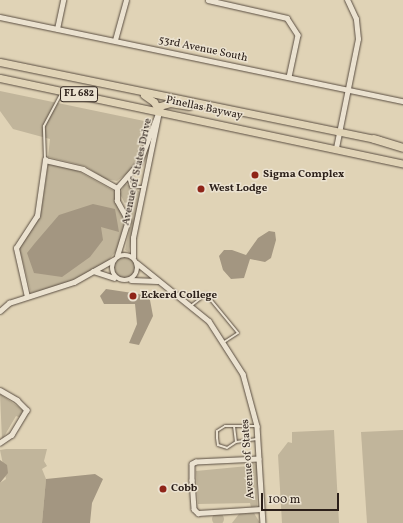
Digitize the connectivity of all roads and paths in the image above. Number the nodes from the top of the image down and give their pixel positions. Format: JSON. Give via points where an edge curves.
{"nodes":[{"id":1,"x":63,"y":0,"type":"edge"},
{"id":2,"x":126,"y":0,"type":"edge"},
{"id":3,"x":208,"y":0,"type":"edge"},
{"id":4,"x":346,"y":0,"type":"edge"},
{"id":5,"x":0,"y":17,"type":"edge"},
{"id":6,"x":57,"y":29,"type":"junction"},
{"id":7,"x":115,"y":40,"type":"junction"},
{"id":8,"x":0,"y":62,"type":"edge"},
{"id":9,"x":289,"y":77,"type":"junction"},
{"id":10,"x":0,"y":78,"type":"edge"},
{"id":11,"x":129,"y":89,"type":"junction"},
{"id":12,"x":62,"y":90,"type":"junction"},
{"id":13,"x":346,"y":90,"type":"junction"},
{"id":14,"x":403,"y":101,"type":"edge"},
{"id":15,"x":229,"y":110,"type":"junction"},
{"id":16,"x":159,"y":111,"type":"junction"},
{"id":17,"x":339,"y":132,"type":"junction"},
{"id":18,"x":374,"y":139,"type":"junction"},
{"id":19,"x":403,"y":144,"type":"edge"},
{"id":20,"x":336,"y":148,"type":"junction"},
{"id":21,"x":403,"y":148,"type":"edge"},
{"id":22,"x":45,"y":160,"type":"junction"},
{"id":23,"x":403,"y":164,"type":"edge"},
{"id":24,"x":128,"y":177,"type":"junction"},
{"id":25,"x":143,"y":187,"type":"junction"},
{"id":26,"x":117,"y":188,"type":"junction"},
{"id":27,"x":133,"y":257,"type":"junction"},
{"id":28,"x":115,"y":258,"type":"junction"},
{"id":29,"x":137,"y":264,"type":"junction"},
{"id":30,"x":93,"y":271,"type":"junction"},
{"id":31,"x":117,"y":279,"type":"junction"},
{"id":32,"x":128,"y":281,"type":"junction"},
{"id":33,"x":163,"y":283,"type":"junction"},
{"id":34,"x":27,"y":297,"type":"junction"},
{"id":35,"x":192,"y":305,"type":"junction"},
{"id":36,"x":0,"y":311,"type":"edge"},
{"id":37,"x":224,"y":342,"type":"junction"},
{"id":38,"x":0,"y":390,"type":"edge"},
{"id":39,"x":234,"y":426,"type":"junction"},
{"id":40,"x":257,"y":426,"type":"junction"},
{"id":41,"x":258,"y":438,"type":"junction"},
{"id":42,"x":236,"y":442,"type":"junction"},
{"id":43,"x":0,"y":443,"type":"edge"},
{"id":44,"x":259,"y":459,"type":"junction"},
{"id":45,"x":261,"y":510,"type":"junction"},
{"id":46,"x":262,"y":523,"type":"edge"}],
"edges":[{"from":1,"to":6,"type":"street"},
{"from":2,"to":7,"type":"street"},
{"from":3,"to":9,"type":"street","via":[[287,18],[298,35]]},
{"from":4,"to":13,"type":"street","via":[[358,28]]},
{"from":5,"to":6,"type":"street","name":"53rd Avenue South"},
{"from":6,"to":7,"type":"street","name":"53rd Avenue South"},
{"from":7,"to":9,"type":"street","name":"53rd Avenue South"},
{"from":8,"to":11,"type":"main road","name":"Pinellas Bayway","number":"FL 682"},
{"from":9,"to":13,"type":"street","name":"53rd Avenue South"},
{"from":10,"to":12,"type":"main road","name":"Pinellas Bayway","number":"FL 682"},
{"from":11,"to":15,"type":"main road","name":"Pinellas Bayway","number":"FL 682"},
{"from":11,"to":16,"type":"main road","via":[[152,99]]},
{"from":12,"to":16,"type":"main road","name":"Pinellas Bayway","number":"FL 682"},
{"from":12,"to":22,"type":"lane","via":[[44,126]]},
{"from":13,"to":14,"type":"street","name":"53rd Avenue South"},
{"from":13,"to":17,"type":"street"},
{"from":15,"to":16,"type":"main road","via":[[170,103],[160,106]]},
{"from":15,"to":17,"type":"main road","name":"Pinellas Bayway","number":"FL 682"},
{"from":16,"to":20,"type":"main road","name":"Pinellas Bayway","number":"FL 682"},
{"from":16,"to":24,"type":"street","name":"Avenue of States Drive","via":[[148,146]]},
{"from":16,"to":25,"type":"street","name":"Avenue of States Drive"},
{"from":17,"to":18,"type":"main road","name":"Pinellas Bayway","number":"FL 682"},
{"from":17,"to":20,"type":"street"},
{"from":18,"to":19,"type":"main road","name":"Pinellas Bayway","number":"FL 682"},
{"from":18,"to":21,"type":"highway"},
{"from":20,"to":23,"type":"main road","name":"Pinellas Bayway","number":"FL 682"},
{"from":22,"to":26,"type":"street","via":[[83,169]]},
{"from":22,"to":34,"type":"street","via":[[37,216],[16,248]]},
{"from":24,"to":25,"type":"lane","via":[[131,187]]},
{"from":24,"to":26,"type":"street","name":"Avenue of States Drive"},
{"from":25,"to":27,"type":"street","name":"Avenue of States Drive"},
{"from":26,"to":28,"type":"street","name":"Avenue of States Drive","via":[[118,200],[128,221]]},
{"from":27,"to":28,"type":"street"},
{"from":27,"to":29,"type":"street"},
{"from":28,"to":30,"type":"street"},
{"from":28,"to":31,"type":"street","via":[[111,270]]},
{"from":29,"to":32,"type":"street","via":[[136,275]]},
{"from":29,"to":33,"type":"street","name":"Avenue of States"},
{"from":30,"to":31,"type":"street"},
{"from":30,"to":34,"type":"street","via":[[56,290]]},
{"from":31,"to":32,"type":"street"},
{"from":32,"to":33,"type":"street","name":"Avenue of States","via":[[152,279]]},
{"from":33,"to":35,"type":"street","name":"Avenue of States"},
{"from":34,"to":36,"type":"street","via":[[9,303]]},
{"from":35,"to":37,"type":"street","name":"Avenue of States"},
{"from":35,"to":37,"type":"lane","via":[[206,294],[238,333]]},
{"from":37,"to":40,"type":"street","name":"Avenue of States","via":[[246,383]]},
{"from":38,"to":43,"type":"street","via":[[18,400],[26,410],[12,435]]},
{"from":39,"to":40,"type":"lane"},
{"from":39,"to":42,"type":"lane"},
{"from":39,"to":42,"type":"lane","via":[[220,427],[217,438],[222,448],[231,447]]},
{"from":40,"to":41,"type":"street","name":"Avenue of States"},
{"from":41,"to":42,"type":"lane"},
{"from":41,"to":44,"type":"street","name":"Avenue of States"},
{"from":44,"to":45,"type":"street","name":"Avenue of States"},
{"from":44,"to":45,"type":"street","via":[[196,462],[192,464],[192,480],[194,509],[198,513]]},
{"from":45,"to":46,"type":"street","name":"Avenue of States"}]}
